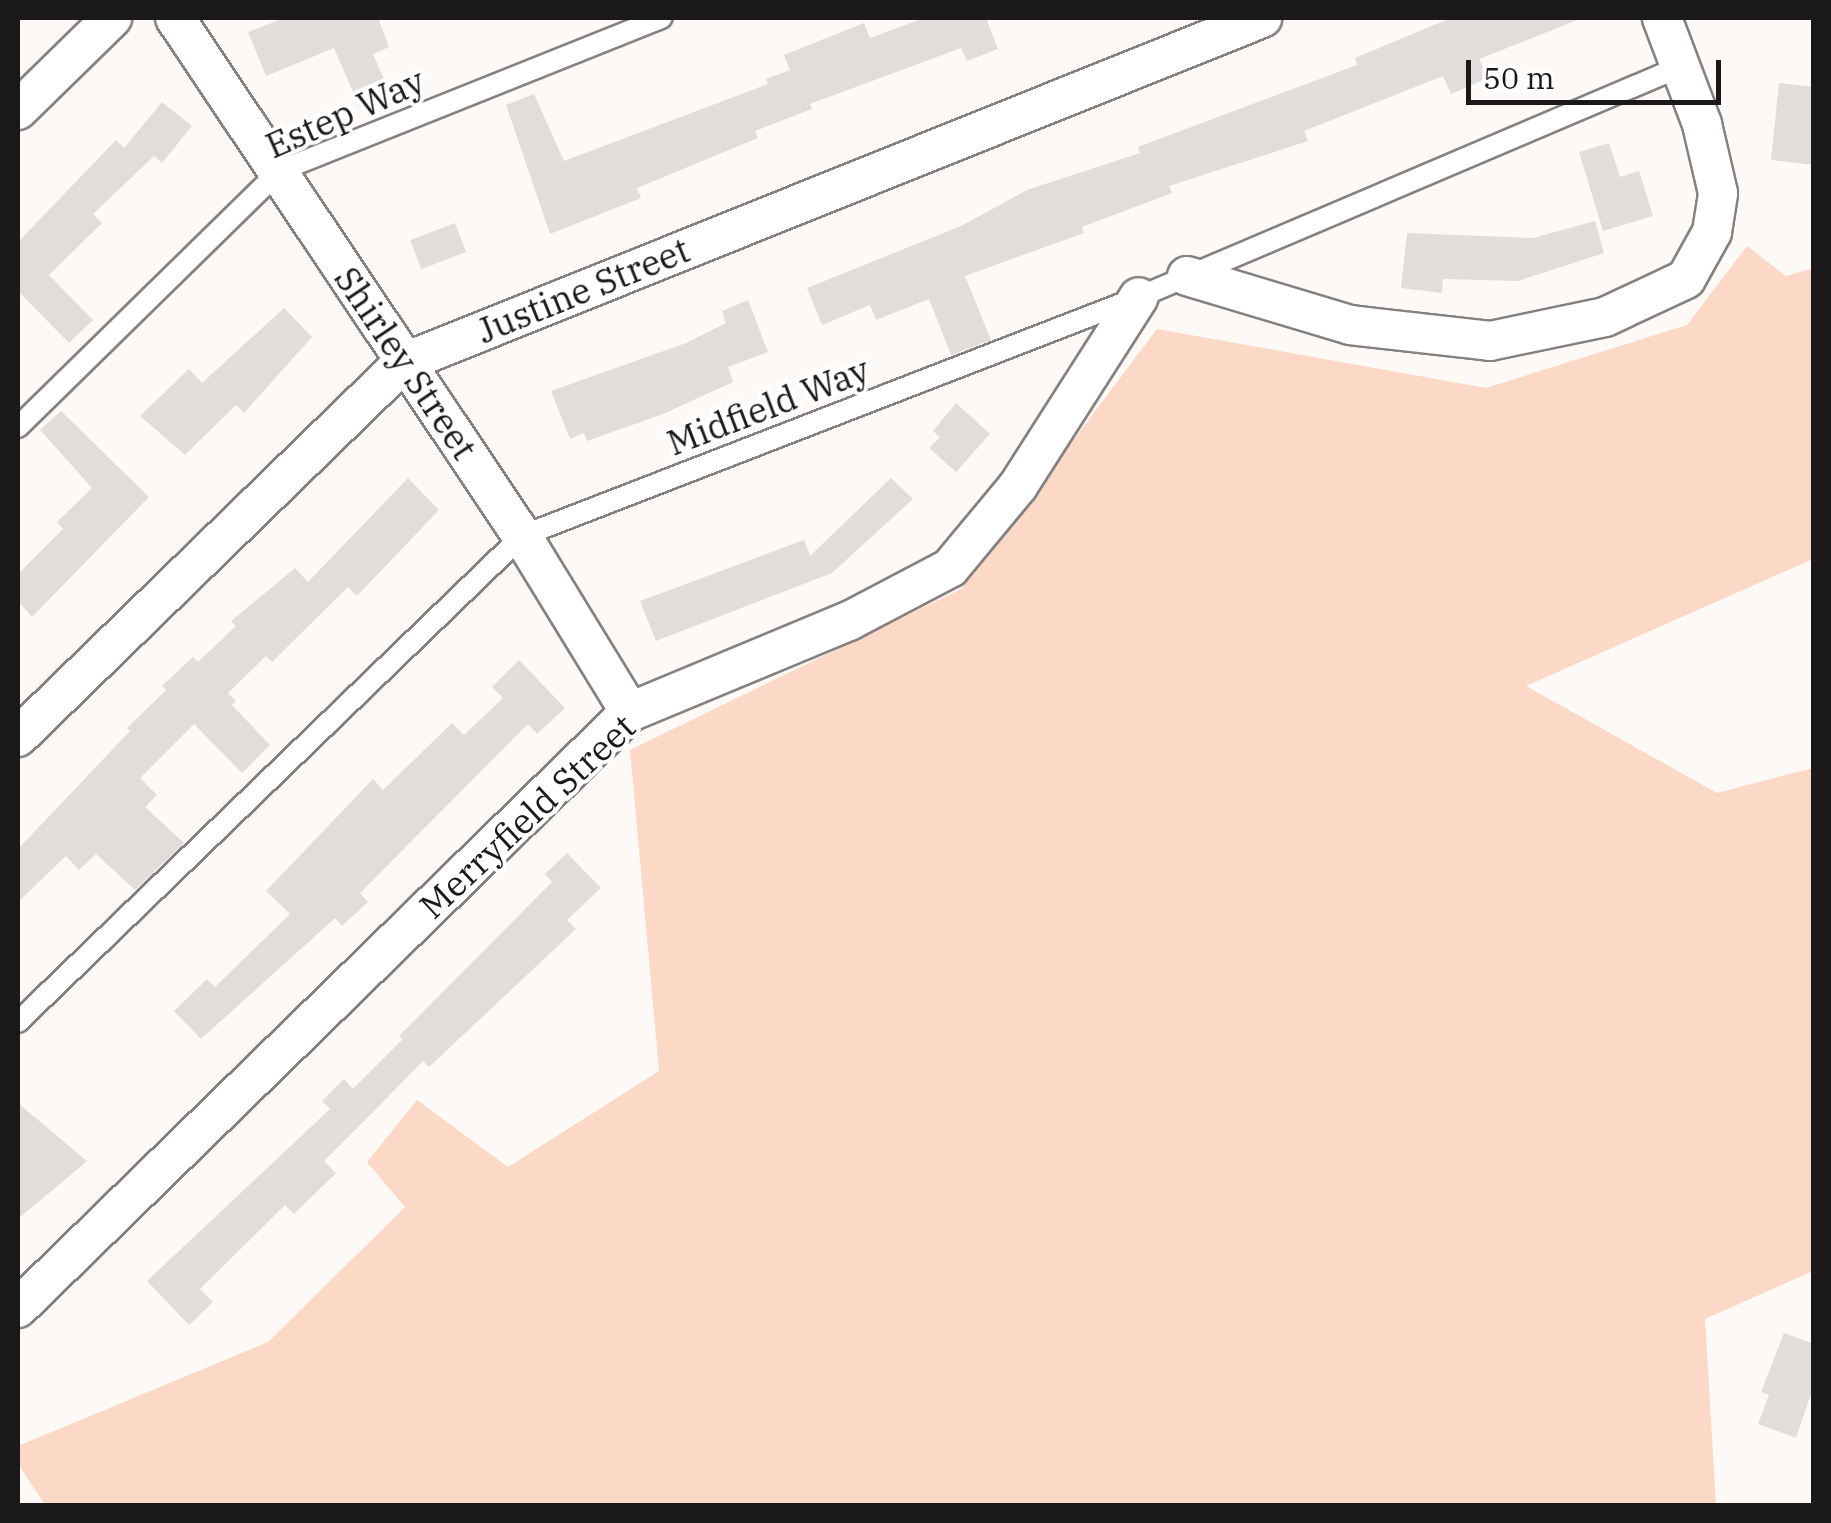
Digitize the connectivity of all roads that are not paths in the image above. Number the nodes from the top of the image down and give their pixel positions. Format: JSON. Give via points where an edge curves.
{"nodes":[{"id":1,"x":112,"y":18,"type":"edge"},
{"id":2,"x":175,"y":18,"type":"edge"},
{"id":3,"x":662,"y":18,"type":"edge"},
{"id":4,"x":1262,"y":18,"type":"edge"},
{"id":5,"x":1662,"y":18,"type":"edge"},
{"id":6,"x":1682,"y":66,"type":"junction"},
{"id":7,"x":18,"y":110,"type":"edge"},
{"id":8,"x":280,"y":170,"type":"junction"},
{"id":9,"x":1187,"y":276,"type":"junction"},
{"id":10,"x":1139,"y":297,"type":"junction"},
{"id":11,"x":403,"y":363,"type":"junction"},
{"id":12,"x":18,"y":427,"type":"edge"},
{"id":13,"x":522,"y":536,"type":"junction"},
{"id":14,"x":630,"y":712,"type":"junction"},
{"id":15,"x":18,"y":737,"type":"edge"},
{"id":16,"x":18,"y":1022,"type":"edge"},
{"id":17,"x":18,"y":1308,"type":"edge"}],
"edges":[{"from":1,"to":7,"type":"street"},
{"from":2,"to":8,"type":"street","name":"Shirley Street"},
{"from":3,"to":8,"type":"lane","name":"Estep Way"},
{"from":4,"to":11,"type":"street","name":"Justine Street"},
{"from":5,"to":6,"type":"street"},
{"from":6,"to":9,"type":"lane","name":"Midfield Way"},
{"from":6,"to":9,"type":"street","via":[[1718,193],[1686,279],[1649,298],[1604,317],[1490,341],[1350,325]]},
{"from":8,"to":11,"type":"street","name":"Shirley Street"},
{"from":8,"to":12,"type":"lane","name":"Estep Way"},
{"from":9,"to":10,"type":"lane","name":"Midfield Way"},
{"from":10,"to":13,"type":"lane","name":"Midfield Way"},
{"from":10,"to":14,"type":"street","name":"Merryfield Street","via":[[1018,486],[950,568],[849,621]]},
{"from":11,"to":13,"type":"street","name":"Shirley Street"},
{"from":11,"to":15,"type":"street","name":"Justine Street"},
{"from":13,"to":14,"type":"street","name":"Shirley Street"},
{"from":13,"to":16,"type":"lane","name":"Midfield Way"},
{"from":14,"to":17,"type":"street","name":"Merryfield Street"}]}
